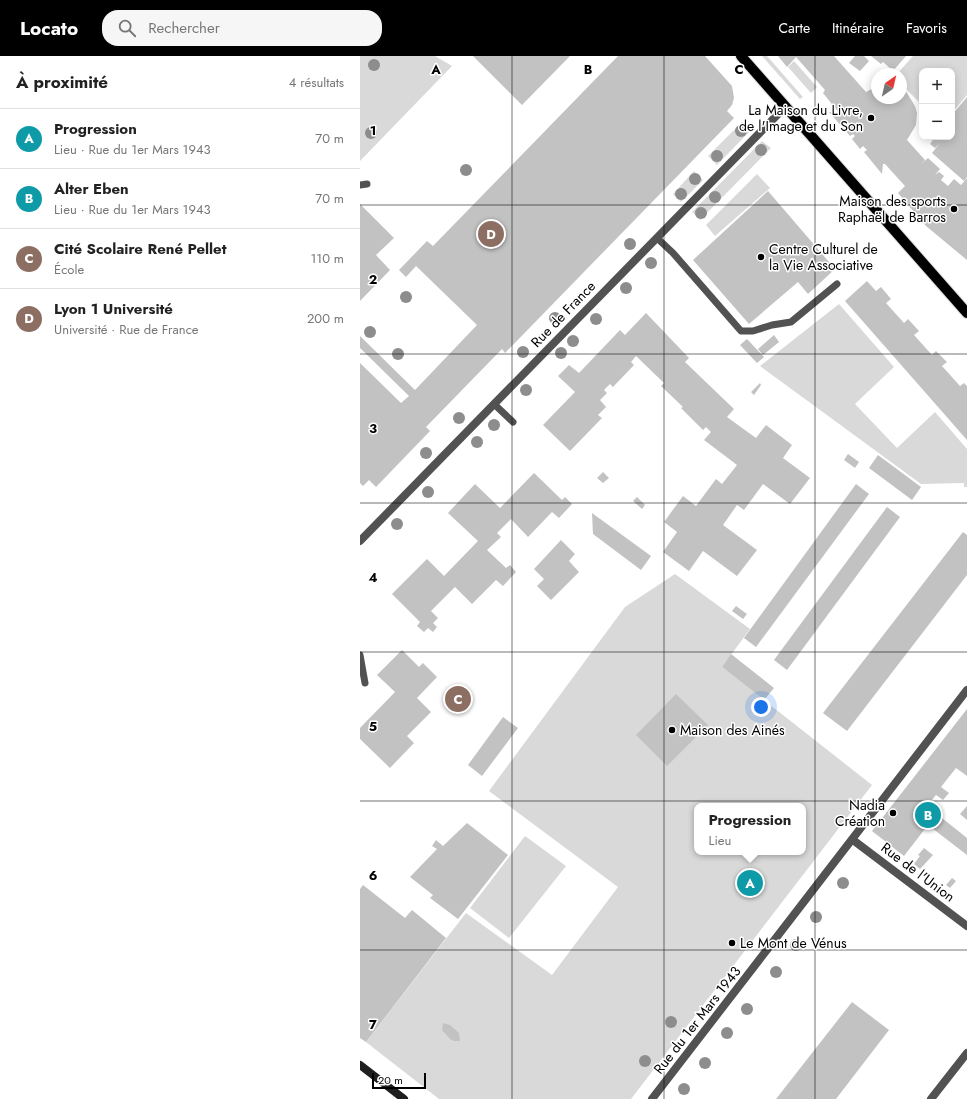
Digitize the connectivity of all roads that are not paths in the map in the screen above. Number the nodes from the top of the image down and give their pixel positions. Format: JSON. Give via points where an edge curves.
{"nodes":[{"id":1,"x":741,"y":56,"type":"edge"},
{"id":2,"x":786,"y":106,"type":"junction"},
{"id":3,"x":658,"y":238,"type":"junction"},
{"id":4,"x":837,"y":284,"type":"dead end"},
{"id":5,"x":967,"y":313,"type":"edge"},
{"id":6,"x":494,"y":404,"type":"junction"},
{"id":7,"x":513,"y":422,"type":"dead end"},
{"id":8,"x":360,"y":542,"type":"edge"},
{"id":9,"x":360,"y":655,"type":"edge"},
{"id":10,"x":365,"y":683,"type":"dead end"},
{"id":11,"x":967,"y":690,"type":"edge"},
{"id":12,"x":853,"y":840,"type":"junction"},
{"id":13,"x":967,"y":926,"type":"edge"},
{"id":14,"x":967,"y":1053,"type":"edge"},
{"id":15,"x":360,"y":1065,"type":"edge"},
{"id":16,"x":404,"y":1099,"type":"edge"},
{"id":17,"x":652,"y":1099,"type":"edge"},
{"id":18,"x":931,"y":1099,"type":"edge"}],
"edges":[{"from":1,"to":2,"type":"main road"},
{"from":2,"to":3,"type":"street","name":"Rue de France"},
{"from":2,"to":5,"type":"main road"},
{"from":3,"to":4,"type":"lane","via":[[741,332],[792,322]]},
{"from":3,"to":6,"type":"street","name":"Rue de France"},
{"from":6,"to":7,"type":"lane"},
{"from":6,"to":8,"type":"street","name":"Rue de France"},
{"from":9,"to":10,"type":"lane"},
{"from":11,"to":12,"type":"street","name":"Rue du 1er Mars 1943"},
{"from":12,"to":13,"type":"street","name":"Rue de l'Union"},
{"from":12,"to":17,"type":"street","name":"Rue du 1er Mars 1943"},
{"from":14,"to":18,"type":"street"},
{"from":15,"to":16,"type":"main road"}]}
